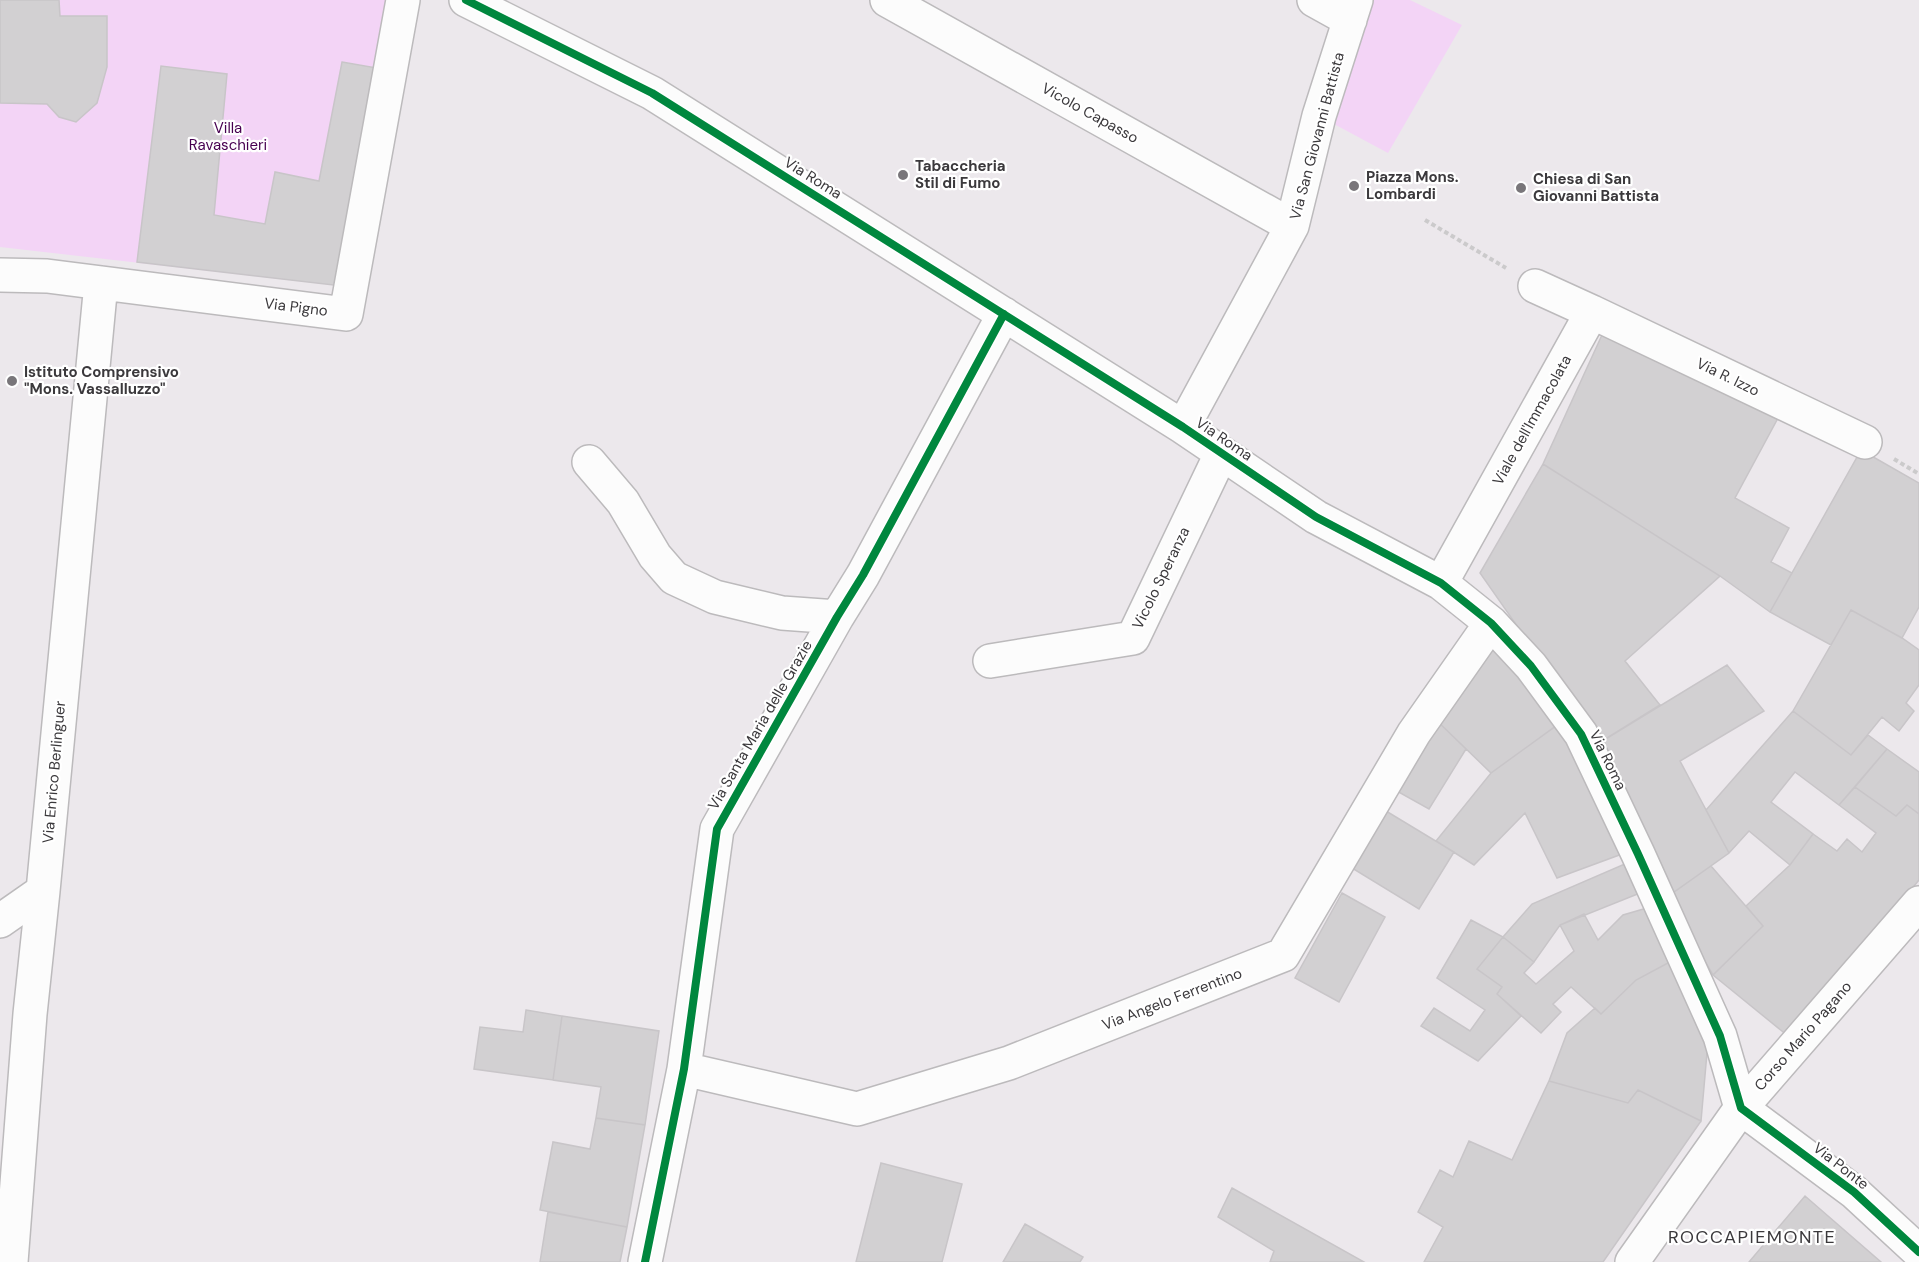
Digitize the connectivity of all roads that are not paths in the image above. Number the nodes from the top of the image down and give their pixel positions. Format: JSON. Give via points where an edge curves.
{"nodes":[{"id":1,"x":403,"y":0,"type":"edge"},
{"id":2,"x":466,"y":0,"type":"edge"},
{"id":3,"x":887,"y":0,"type":"edge"},
{"id":4,"x":1314,"y":0,"type":"edge"},
{"id":5,"x":1353,"y":10,"type":"edge"},
{"id":6,"x":1292,"y":226,"type":"junction"},
{"id":7,"x":0,"y":275,"type":"edge"},
{"id":8,"x":101,"y":283,"type":"junction"},
{"id":9,"x":1535,"y":286,"type":"road end"},
{"id":10,"x":1592,"y":312,"type":"junction"},
{"id":11,"x":1004,"y":314,"type":"junction"},
{"id":12,"x":1183,"y":428,"type":"junction"},
{"id":13,"x":1865,"y":442,"type":"dead end"},
{"id":14,"x":1221,"y":454,"type":"junction"},
{"id":15,"x":589,"y":462,"type":"dead end"},
{"id":16,"x":1441,"y":583,"type":"junction"},
{"id":17,"x":837,"y":617,"type":"junction"},
{"id":18,"x":1491,"y":623,"type":"junction"},
{"id":19,"x":990,"y":661,"type":"dead end"},
{"id":20,"x":43,"y":891,"type":"junction"},
{"id":21,"x":1919,"y":903,"type":"edge"},
{"id":22,"x":0,"y":921,"type":"edge"},
{"id":23,"x":684,"y":1069,"type":"junction"},
{"id":24,"x":1741,"y":1108,"type":"junction"},
{"id":25,"x":1919,"y":1252,"type":"edge"},
{"id":26,"x":11,"y":1262,"type":"edge"},
{"id":27,"x":645,"y":1262,"type":"edge"},
{"id":28,"x":1632,"y":1262,"type":"edge"}],
"edges":[{"from":1,"to":8,"type":"street","name":"Via Pigno","via":[[346,314]]},
{"from":2,"to":11,"type":"street","name":"Via Roma","via":[[652,93]]},
{"from":3,"to":6,"type":"street","name":"Vicolo Capasso"},
{"from":4,"to":5,"type":"street"},
{"from":5,"to":6,"type":"street","name":"Via San Giovanni Battista","via":[[1319,116]]},
{"from":6,"to":12,"type":"street","name":"Via San Giovanni Battista"},
{"from":7,"to":8,"type":"street","name":"Via Pigno"},
{"from":8,"to":20,"type":"street","name":"Via Enrico Berlinguer"},
{"from":9,"to":10,"type":"street"},
{"from":10,"to":13,"type":"street","name":"Via R. Izzo"},
{"from":10,"to":16,"type":"street","name":"Viale dell'Immacolata"},
{"from":11,"to":12,"type":"street","name":"Via Roma"},
{"from":11,"to":17,"type":"street","name":"Via Santa Maria delle Grazie"},
{"from":12,"to":14,"type":"street","name":"Via Roma"},
{"from":14,"to":16,"type":"street","name":"Via Roma","via":[[1316,517]]},
{"from":14,"to":19,"type":"street","name":"Vicolo Speranza","via":[[1133,638]]},
{"from":15,"to":17,"type":"street","via":[[623,502],[655,556],[674,578],[716,597],[782,613]]},
{"from":16,"to":18,"type":"street","name":"Via Roma"},
{"from":17,"to":23,"type":"street","name":"Via Santa Maria delle Grazie","via":[[717,829]]},
{"from":18,"to":23,"type":"street","name":"Via Angelo Ferrentino","via":[[1414,733],[1282,956],[1009,1063],[857,1109]]},
{"from":18,"to":24,"type":"street","name":"Via Roma","via":[[1530,666],[1581,734],[1720,1036]]},
{"from":20,"to":22,"type":"street"},
{"from":20,"to":26,"type":"street","name":"Via Enrico Berlinguer"},
{"from":21,"to":24,"type":"street","name":"Corso Mario Pagano"},
{"from":23,"to":27,"type":"street","name":"Via Santa Maria delle Grazie"},
{"from":24,"to":25,"type":"street","name":"Via Ponte","via":[[1854,1192]]},
{"from":24,"to":28,"type":"street","name":"Corso Mario Pagano"}]}
